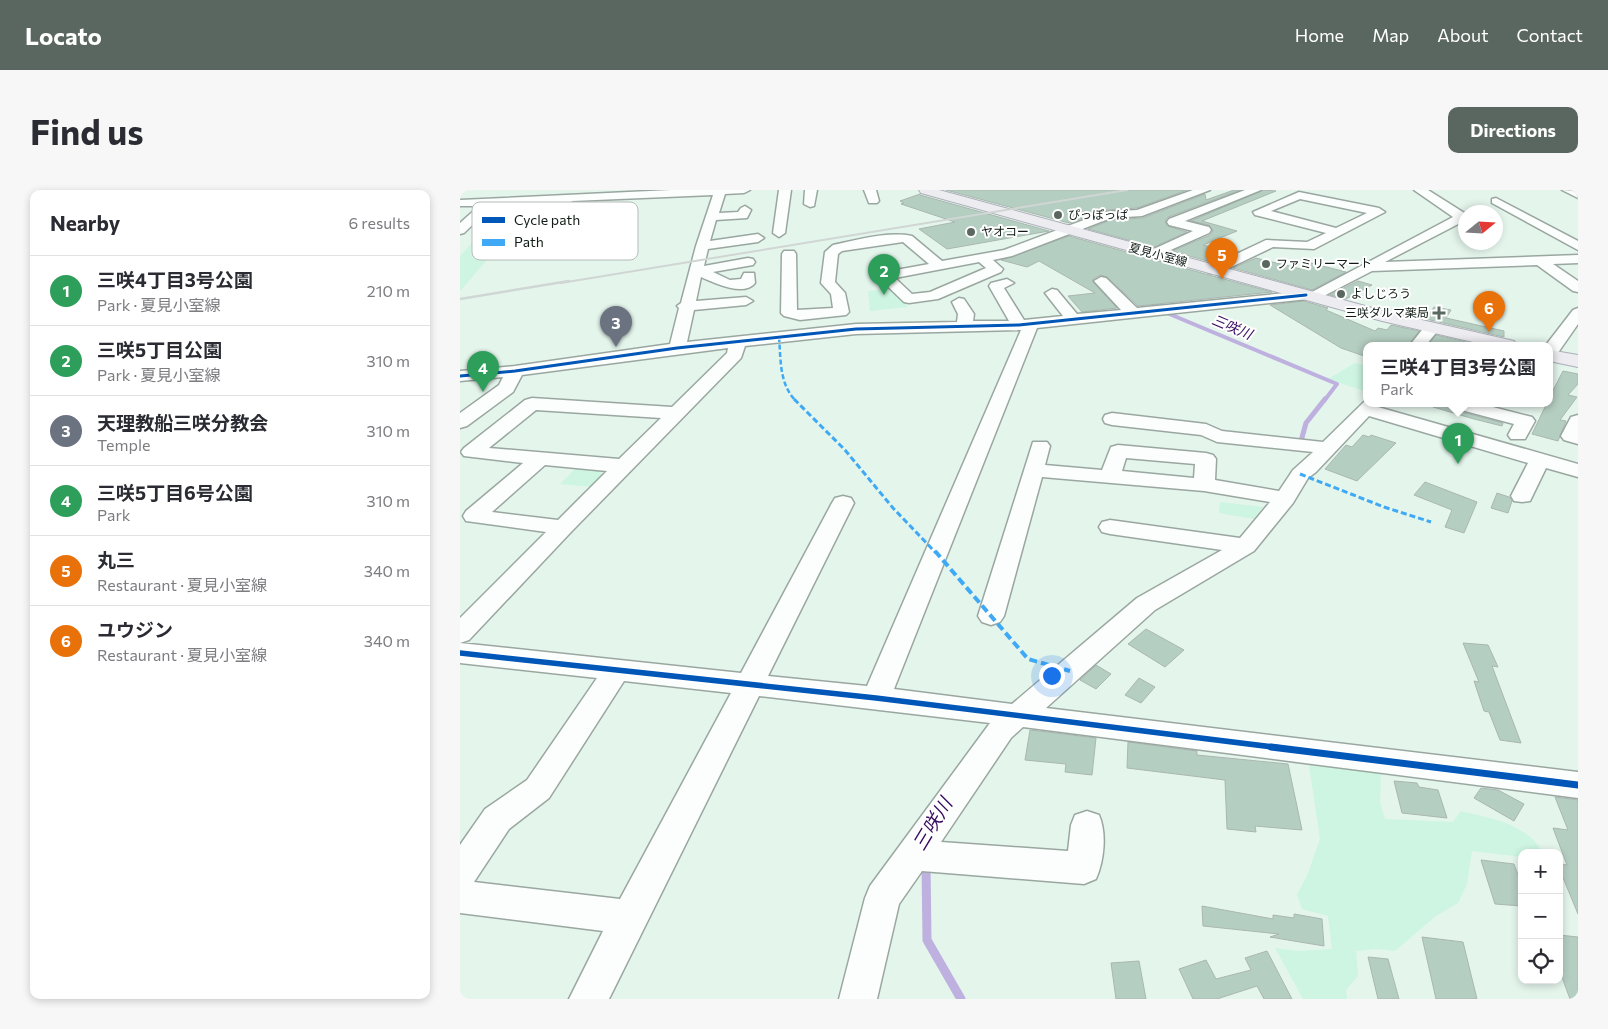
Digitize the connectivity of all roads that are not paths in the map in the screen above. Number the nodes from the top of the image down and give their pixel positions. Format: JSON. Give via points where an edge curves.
{"nodes":[{"id":1,"x":474,"y":190,"type":"edge"},
{"id":2,"x":744,"y":190,"type":"edge"},
{"id":3,"x":785,"y":190,"type":"edge"},
{"id":4,"x":811,"y":190,"type":"edge"},
{"id":5,"x":925,"y":190,"type":"edge"},
{"id":6,"x":1204,"y":190,"type":"edge"},
{"id":7,"x":1255,"y":190,"type":"edge"},
{"id":8,"x":1420,"y":190,"type":"edge"},
{"id":9,"x":1568,"y":190,"type":"edge"},
{"id":10,"x":720,"y":191,"type":"edge"},
{"id":11,"x":460,"y":193,"type":"edge"},
{"id":12,"x":1578,"y":195,"type":"edge"},
{"id":13,"x":569,"y":198,"type":"junction"},
{"id":14,"x":516,"y":201,"type":"joint"},
{"id":15,"x":1496,"y":201,"type":"dead end"},
{"id":16,"x":489,"y":202,"type":"edge"},
{"id":17,"x":566,"y":202,"type":"edge"},
{"id":18,"x":1279,"y":203,"type":"junction"},
{"id":19,"x":1442,"y":203,"type":"junction"},
{"id":20,"x":810,"y":204,"type":"dead end"},
{"id":21,"x":1464,"y":205,"type":"edge"},
{"id":22,"x":1297,"y":207,"type":"dead end"},
{"id":23,"x":745,"y":210,"type":"dead end"},
{"id":24,"x":711,"y":217,"type":"junction"},
{"id":25,"x":472,"y":218,"type":"edge"},
{"id":26,"x":1341,"y":218,"type":"dead end"},
{"id":27,"x":1358,"y":222,"type":"junction"},
{"id":28,"x":460,"y":230,"type":"edge"},
{"id":29,"x":1068,"y":230,"type":"junction"},
{"id":30,"x":1338,"y":232,"type":"junction"},
{"id":31,"x":779,"y":233,"type":"dead end"},
{"id":32,"x":758,"y":238,"type":"dead end"},
{"id":33,"x":702,"y":246,"type":"junction"},
{"id":34,"x":1578,"y":246,"type":"edge"},
{"id":35,"x":922,"y":250,"type":"junction"},
{"id":36,"x":1488,"y":250,"type":"edge"},
{"id":37,"x":1152,"y":253,"type":"junction"},
{"id":38,"x":789,"y":254,"type":"dead end"},
{"id":39,"x":904,"y":254,"type":"dead end"},
{"id":40,"x":982,"y":258,"type":"junction"},
{"id":41,"x":1578,"y":259,"type":"edge"},
{"id":42,"x":1539,"y":260,"type":"junction"},
{"id":43,"x":1506,"y":262,"type":"junction"},
{"id":44,"x":940,"y":266,"type":"junction"},
{"id":45,"x":1369,"y":267,"type":"junction"},
{"id":46,"x":1214,"y":270,"type":"junction"},
{"id":47,"x":697,"y":271,"type":"junction"},
{"id":48,"x":1101,"y":281,"type":"dead end"},
{"id":49,"x":1008,"y":283,"type":"dead end"},
{"id":50,"x":1578,"y":288,"type":"edge"},
{"id":51,"x":1052,"y":293,"type":"dead end"},
{"id":52,"x":1310,"y":296,"type":"junction"},
{"id":53,"x":746,"y":301,"type":"dead end"},
{"id":54,"x":959,"y":302,"type":"dead end"},
{"id":55,"x":686,"y":306,"type":"junction"},
{"id":56,"x":1133,"y":313,"type":"junction"},
{"id":57,"x":1578,"y":313,"type":"edge"},
{"id":58,"x":800,"y":315,"type":"junction"},
{"id":59,"x":1074,"y":320,"type":"junction"},
{"id":60,"x":750,"y":323,"type":"dead end"},
{"id":61,"x":1025,"y":324,"type":"junction"},
{"id":62,"x":964,"y":327,"type":"junction"},
{"id":63,"x":1432,"y":328,"type":"junction"},
{"id":64,"x":802,"y":335,"type":"junction"},
{"id":65,"x":742,"y":341,"type":"junction"},
{"id":66,"x":1420,"y":342,"type":"edge"},
{"id":67,"x":1495,"y":342,"type":"edge"},
{"id":68,"x":677,"y":348,"type":"junction"},
{"id":69,"x":1553,"y":348,"type":"edge"},
{"id":70,"x":1553,"y":355,"type":"edge"},
{"id":71,"x":1578,"y":361,"type":"edge"},
{"id":72,"x":515,"y":371,"type":"junction"},
{"id":73,"x":460,"y":376,"type":"edge"},
{"id":74,"x":1367,"y":407,"type":"edge"},
{"id":75,"x":1371,"y":407,"type":"edge"},
{"id":76,"x":1473,"y":407,"type":"edge"},
{"id":77,"x":1160,"y":409,"type":"dead end"},
{"id":78,"x":676,"y":413,"type":"junction"},
{"id":79,"x":1112,"y":419,"type":"dead end"},
{"id":80,"x":1133,"y":421,"type":"junction"},
{"id":81,"x":1578,"y":421,"type":"edge"},
{"id":82,"x":460,"y":422,"type":"edge"},
{"id":83,"x":1518,"y":435,"type":"dead end"},
{"id":84,"x":1578,"y":438,"type":"edge"},
{"id":85,"x":1040,"y":446,"type":"dead end"},
{"id":86,"x":1328,"y":448,"type":"junction"},
{"id":87,"x":541,"y":458,"type":"junction"},
{"id":88,"x":1540,"y":460,"type":"junction"},
{"id":89,"x":623,"y":466,"type":"junction"},
{"id":90,"x":1034,"y":470,"type":"junction"},
{"id":91,"x":1578,"y":471,"type":"edge"},
{"id":92,"x":1522,"y":496,"type":"dead end"},
{"id":93,"x":1285,"y":498,"type":"junction"},
{"id":94,"x":843,"y":503,"type":"dead end"},
{"id":95,"x":563,"y":526,"type":"junction"},
{"id":96,"x":1110,"y":526,"type":"dead end"},
{"id":97,"x":1246,"y":546,"type":"junction"},
{"id":98,"x":991,"y":616,"type":"dead end"},
{"id":99,"x":460,"y":634,"type":"edge"},
{"id":100,"x":460,"y":653,"type":"edge"},
{"id":101,"x":616,"y":670,"type":"junction"},
{"id":102,"x":748,"y":686,"type":"junction"},
{"id":103,"x":876,"y":698,"type":"junction"},
{"id":104,"x":1017,"y":716,"type":"junction"},
{"id":105,"x":1578,"y":785,"type":"edge"},
{"id":106,"x":1087,"y":825,"type":"dead end"},
{"id":107,"x":912,"y":856,"type":"junction"},
{"id":108,"x":460,"y":873,"type":"edge"},
{"id":109,"x":460,"y":897,"type":"edge"},
{"id":110,"x":630,"y":917,"type":"junction"},
{"id":111,"x":588,"y":999,"type":"edge"},
{"id":112,"x":858,"y":999,"type":"edge"}],
"edges":[{"from":1,"to":11,"type":"street"},
{"from":2,"to":10,"type":"street"},
{"from":3,"to":31,"type":"street"},
{"from":4,"to":20,"type":"street"},
{"from":5,"to":29,"type":"main road","name":"夏見小室線"},
{"from":6,"to":29,"type":"street","via":[[1138,213],[1109,215]]},
{"from":7,"to":37,"type":"street","via":[[1173,222],[1205,230]]},
{"from":8,"to":19,"type":"street"},
{"from":9,"to":12,"type":"street"},
{"from":10,"to":13,"type":"street"},
{"from":10,"to":24,"type":"street"},
{"from":13,"to":14,"type":"street"},
{"from":13,"to":17,"type":"street"},
{"from":14,"to":16,"type":"street"},
{"from":15,"to":34,"type":"street"},
{"from":18,"to":22,"type":"street"},
{"from":18,"to":27,"type":"street","via":[[1298,195],[1379,212]]},
{"from":18,"to":30,"type":"street","via":[[1259,212]]},
{"from":19,"to":21,"type":"street"},
{"from":19,"to":45,"type":"street","via":[[1462,217],[1453,227]]},
{"from":23,"to":24,"type":"street","via":[[743,215]]},
{"from":24,"to":33,"type":"street"},
{"from":25,"to":28,"type":"street"},
{"from":26,"to":27,"type":"street"},
{"from":27,"to":30,"type":"street"},
{"from":29,"to":37,"type":"main road","name":"夏見小室線"},
{"from":29,"to":40,"type":"street","via":[[1019,249]]},
{"from":30,"to":46,"type":"street","via":[[1308,246],[1271,243]]},
{"from":32,"to":33,"type":"street"},
{"from":33,"to":47,"type":"street"},
{"from":35,"to":39,"type":"street"},
{"from":35,"to":44,"type":"street"},
{"from":35,"to":58,"type":"street","via":[[902,238],[838,248],[832,252],[836,265],[828,283],[838,293],[841,312]]},
{"from":36,"to":43,"type":"street"},
{"from":37,"to":46,"type":"main road","name":"夏見小室線"},
{"from":38,"to":58,"type":"street","via":[[789,313]]},
{"from":40,"to":44,"type":"street"},
{"from":40,"to":44,"type":"street","via":[[996,269],[934,296],[909,298],[886,278]]},
{"from":41,"to":42,"type":"street"},
{"from":42,"to":43,"type":"street"},
{"from":42,"to":50,"type":"street"},
{"from":43,"to":45,"type":"street"},
{"from":45,"to":52,"type":"street"},
{"from":46,"to":52,"type":"main road","name":"夏見小室線"},
{"from":47,"to":47,"type":"street","via":[[728,284],[748,283],[749,269]]},
{"from":47,"to":55,"type":"street"},
{"from":48,"to":56,"type":"street"},
{"from":49,"to":61,"type":"street","via":[[996,286]]},
{"from":51,"to":59,"type":"street"},
{"from":52,"to":56,"type":"street"},
{"from":52,"to":63,"type":"main road","name":"夏見小室線"},
{"from":53,"to":55,"type":"street"},
{"from":54,"to":62,"type":"street","via":[[966,314]]},
{"from":55,"to":68,"type":"street"},
{"from":56,"to":59,"type":"street"},
{"from":57,"to":69,"type":"street"},
{"from":58,"to":64,"type":"street"},
{"from":59,"to":61,"type":"street"},
{"from":60,"to":65,"type":"street"},
{"from":61,"to":62,"type":"street"},
{"from":61,"to":103,"type":"street"},
{"from":62,"to":64,"type":"street","via":[[918,321]]},
{"from":63,"to":66,"type":"street"},
{"from":63,"to":67,"type":"main road","name":"夏見小室線"},
{"from":64,"to":65,"type":"street"},
{"from":65,"to":68,"type":"street"},
{"from":65,"to":78,"type":"street","via":[[734,354]]},
{"from":68,"to":72,"type":"street"},
{"from":70,"to":71,"type":"main road"},
{"from":72,"to":73,"type":"street"},
{"from":72,"to":82,"type":"street","via":[[508,388]]},
{"from":74,"to":86,"type":"street"},
{"from":75,"to":88,"type":"street"},
{"from":76,"to":83,"type":"street","via":[[1525,420]]},
{"from":77,"to":80,"type":"street","via":[[1133,408]]},
{"from":78,"to":87,"type":"street","via":[[532,404],[471,452]]},
{"from":78,"to":89,"type":"street"},
{"from":79,"to":80,"type":"street"},
{"from":80,"to":86,"type":"street","via":[[1206,430],[1216,436]]},
{"from":81,"to":84,"type":"street","via":[[1571,436]]},
{"from":85,"to":90,"type":"street"},
{"from":86,"to":93,"type":"street","via":[[1300,474]]},
{"from":87,"to":89,"type":"street"},
{"from":87,"to":95,"type":"street","via":[[474,516]]},
{"from":88,"to":91,"type":"street"},
{"from":88,"to":92,"type":"street"},
{"from":89,"to":95,"type":"street"},
{"from":90,"to":93,"type":"street","via":[[1204,485]]},
{"from":90,"to":98,"type":"street"},
{"from":93,"to":97,"type":"street"},
{"from":94,"to":102,"type":"street"},
{"from":95,"to":99,"type":"street"},
{"from":96,"to":97,"type":"street"},
{"from":97,"to":104,"type":"street","via":[[1146,604]]},
{"from":100,"to":101,"type":"street"},
{"from":101,"to":102,"type":"street"},
{"from":101,"to":108,"type":"street","via":[[538,789],[497,819]]},
{"from":102,"to":103,"type":"street"},
{"from":102,"to":110,"type":"street"},
{"from":103,"to":104,"type":"street"},
{"from":104,"to":105,"type":"street"},
{"from":104,"to":107,"type":"street","via":[[1001,730]]},
{"from":106,"to":107,"type":"street","via":[[1084,868]]},
{"from":107,"to":112,"type":"street","via":[[883,898]]},
{"from":109,"to":110,"type":"street"},
{"from":110,"to":111,"type":"street"}]}
